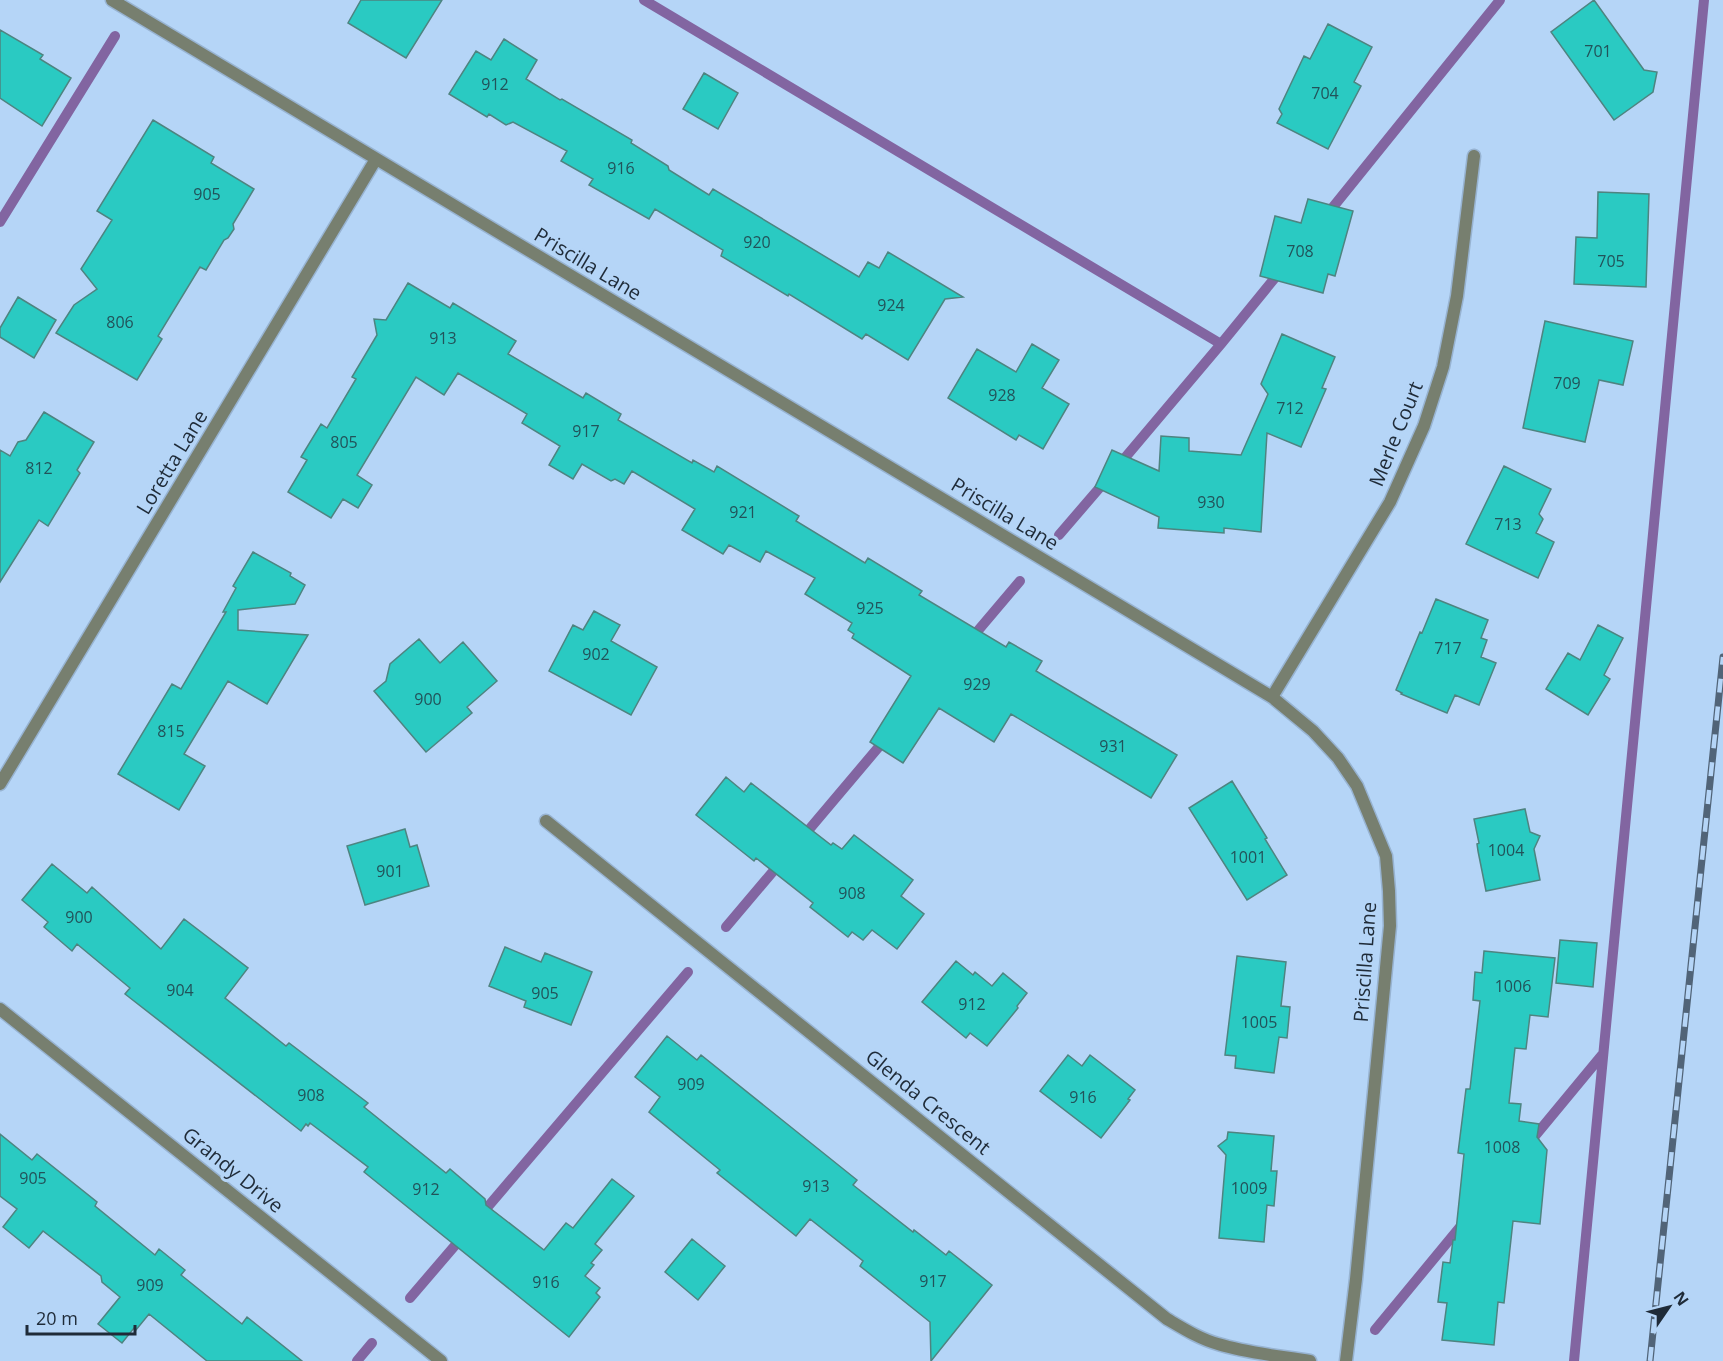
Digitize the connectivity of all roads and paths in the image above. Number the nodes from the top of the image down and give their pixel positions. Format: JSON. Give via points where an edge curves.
{"nodes":[{"id":1,"x":112,"y":0,"type":"edge"},
{"id":2,"x":1474,"y":156,"type":"dead end"},
{"id":3,"x":376,"y":159,"type":"junction"},
{"id":4,"x":1272,"y":697,"type":"junction"},
{"id":5,"x":0,"y":784,"type":"edge"},
{"id":6,"x":546,"y":821,"type":"dead end"},
{"id":7,"x":0,"y":1009,"type":"edge"},
{"id":8,"x":441,"y":1361,"type":"edge"},
{"id":9,"x":1310,"y":1361,"type":"edge"},
{"id":10,"x":1346,"y":1361,"type":"edge"}],
"edges":[{"from":1,"to":3,"type":"street","name":"Priscilla Lane"},
{"from":2,"to":4,"type":"street","name":"Merle Court","via":[[1457,297],[1443,367],[1424,426],[1390,502]]},
{"from":3,"to":4,"type":"street","name":"Priscilla Lane"},
{"from":3,"to":5,"type":"street","name":"Loretta Lane"},
{"from":4,"to":10,"type":"street","name":"Priscilla Lane","via":[[1338,758],[1357,786],[1386,856],[1390,926]]},
{"from":6,"to":9,"type":"street","name":"Glenda Crescent","via":[[1167,1319],[1217,1344]]},
{"from":7,"to":8,"type":"street","name":"Grandy Drive"}]}
